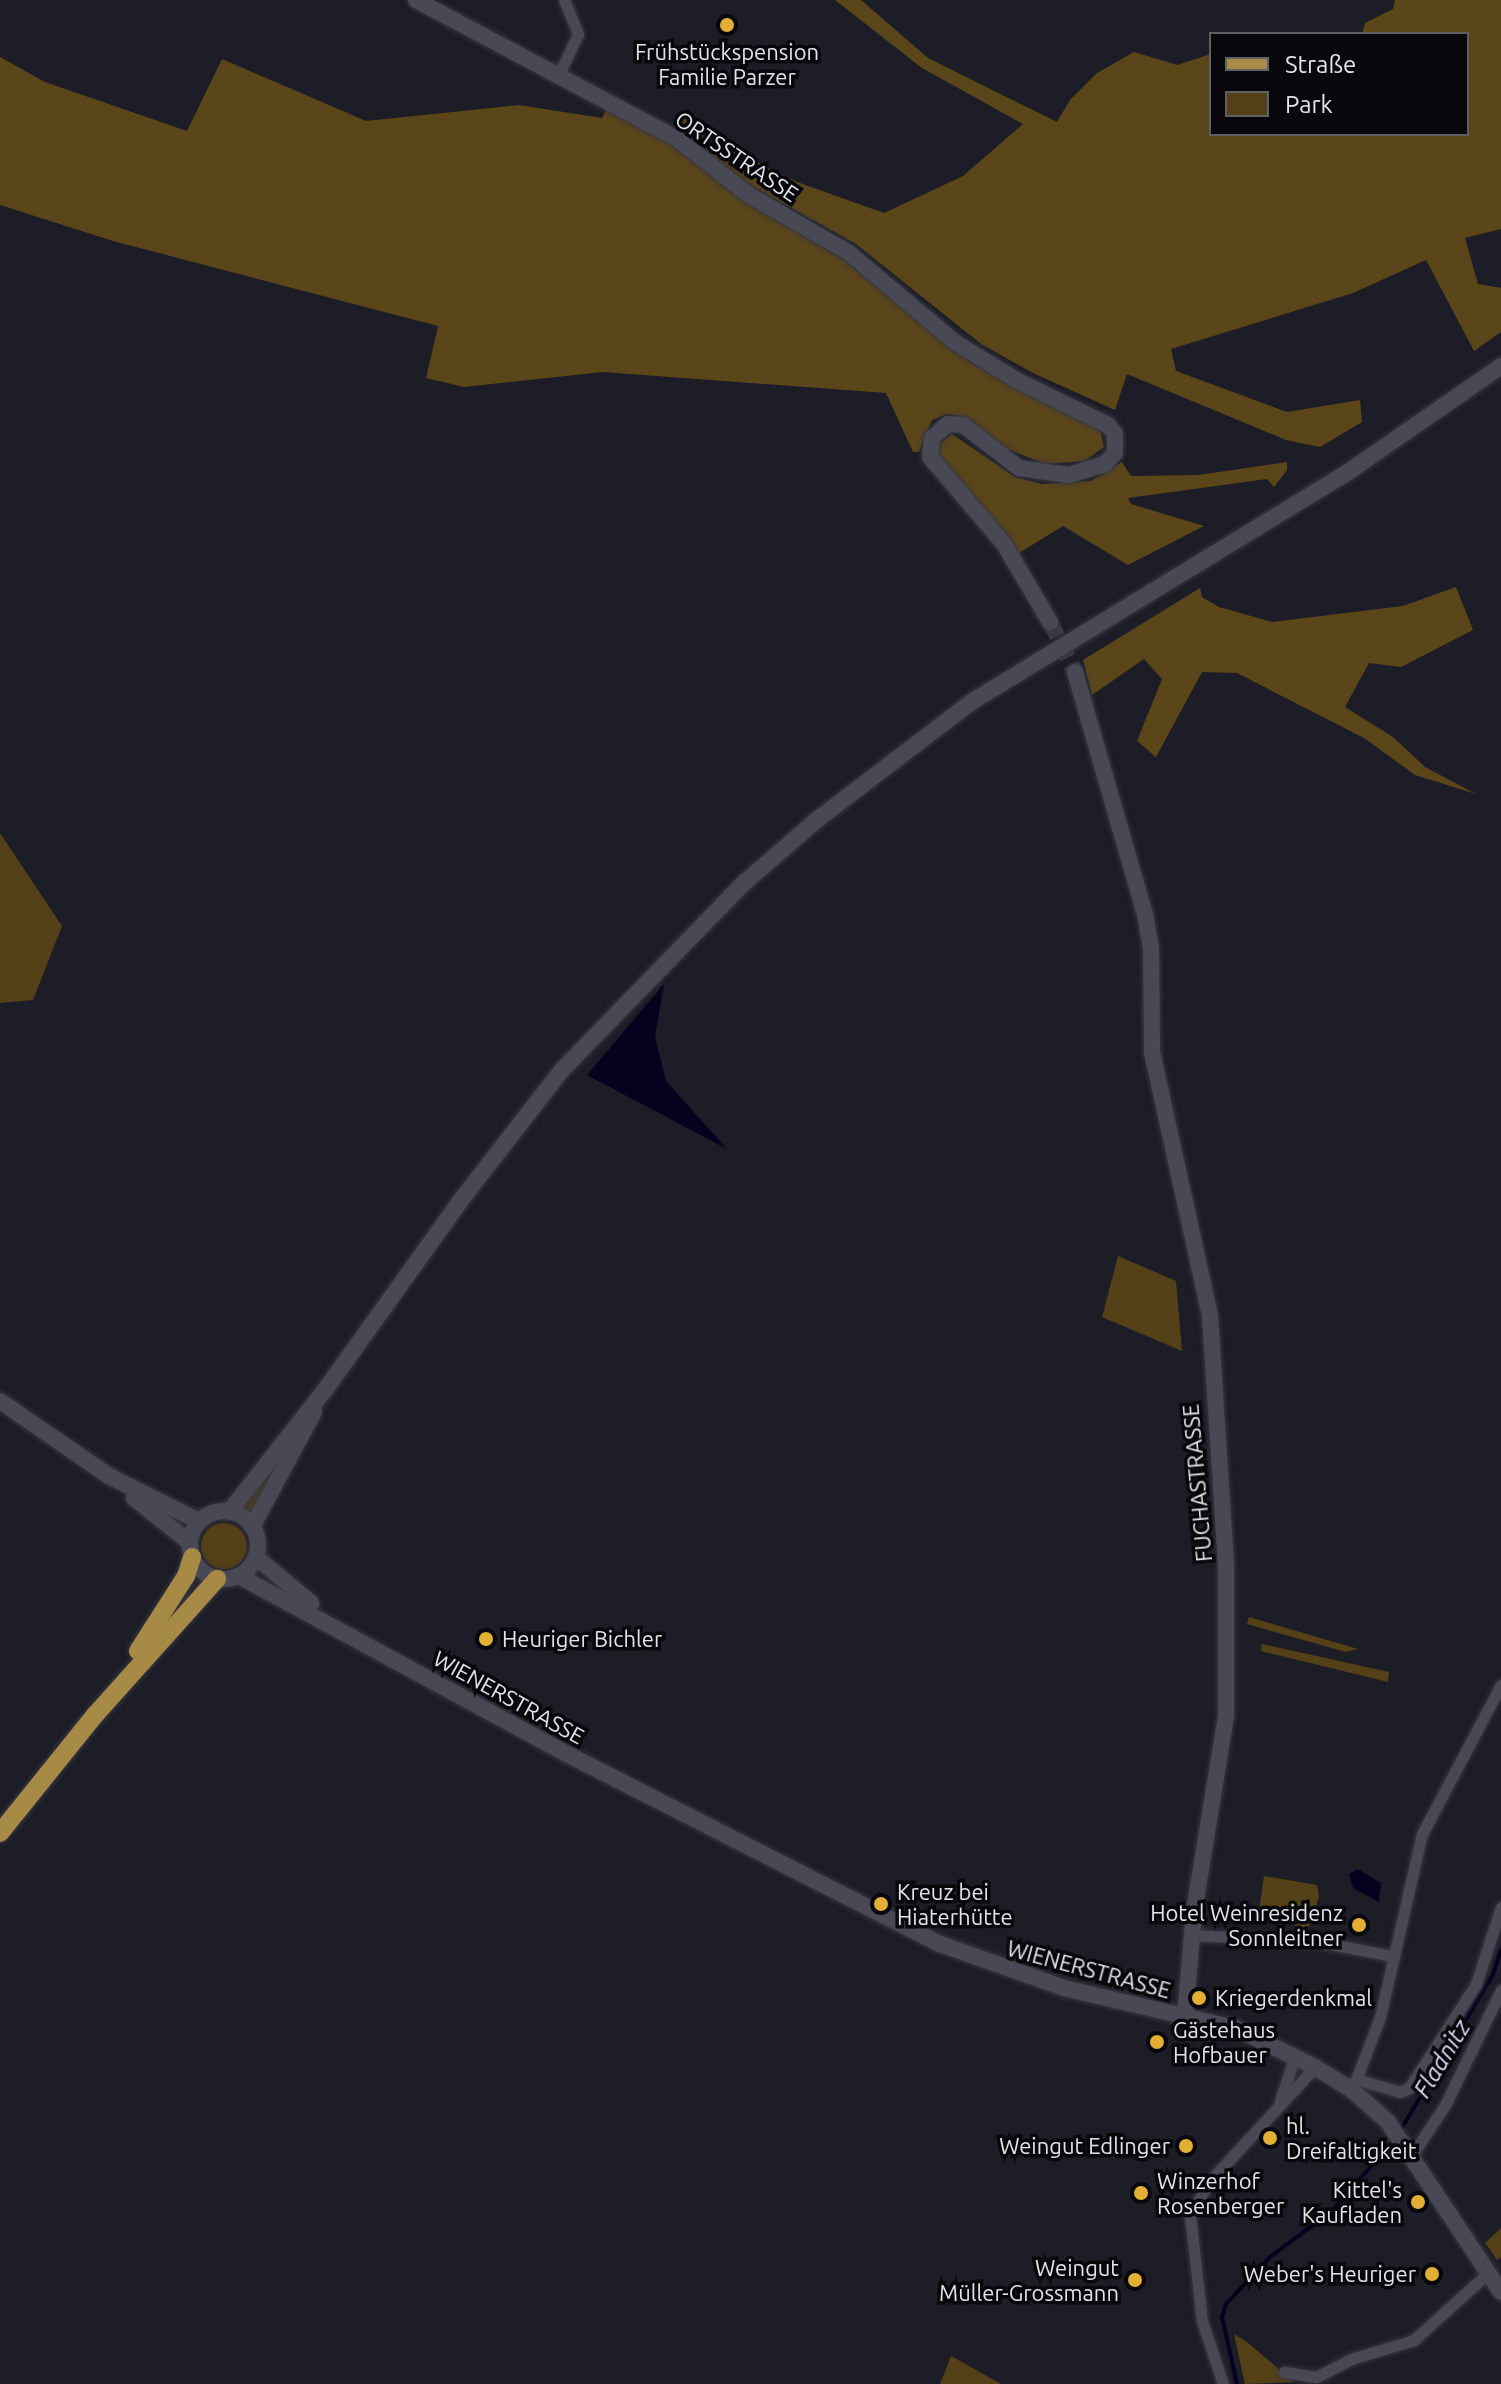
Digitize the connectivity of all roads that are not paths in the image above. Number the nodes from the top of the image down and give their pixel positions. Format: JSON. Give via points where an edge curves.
{"nodes":[{"id":1,"x":416,"y":0,"type":"edge"},
{"id":2,"x":564,"y":0,"type":"edge"},
{"id":3,"x":557,"y":78,"type":"junction"},
{"id":4,"x":1501,"y":366,"type":"edge"},
{"id":5,"x":1050,"y":622,"type":"tunnel mouth"},
{"id":6,"x":1075,"y":672,"type":"tunnel mouth"},
{"id":7,"x":325,"y":1390,"type":"junction"},
{"id":8,"x":0,"y":1401,"type":"edge"},
{"id":9,"x":109,"y":1476,"type":"junction"},
{"id":10,"x":229,"y":1512,"type":"junction"},
{"id":11,"x":199,"y":1521,"type":"junction"},
{"id":12,"x":252,"y":1527,"type":"junction"},
{"id":13,"x":191,"y":1550,"type":"junction"},
{"id":14,"x":256,"y":1557,"type":"junction"},
{"id":15,"x":239,"y":1576,"type":"junction"},
{"id":16,"x":217,"y":1579,"type":"junction"},
{"id":17,"x":382,"y":1651,"type":"junction"},
{"id":18,"x":1501,"y":1685,"type":"edge"},
{"id":19,"x":95,"y":1715,"type":"junction"},
{"id":20,"x":0,"y":1833,"type":"edge"},
{"id":21,"x":1501,"y":1907,"type":"edge"},
{"id":22,"x":1193,"y":1935,"type":"junction"},
{"id":23,"x":1392,"y":1956,"type":"junction"},
{"id":24,"x":1501,"y":1990,"type":"edge"},
{"id":25,"x":1185,"y":2017,"type":"junction"},
{"id":26,"x":1295,"y":2056,"type":"junction"},
{"id":27,"x":1315,"y":2067,"type":"junction"},
{"id":28,"x":1356,"y":2085,"type":"junction"},
{"id":29,"x":1280,"y":2103,"type":"junction"},
{"id":30,"x":1412,"y":2155,"type":"junction"},
{"id":31,"x":1488,"y":2273,"type":"junction"},
{"id":32,"x":1501,"y":2292,"type":"edge"},
{"id":33,"x":1284,"y":2372,"type":"dead end"},
{"id":34,"x":1223,"y":2384,"type":"edge"}],
"edges":[{"from":1,"to":3,"type":"street","name":"ORTSSTRASSE"},
{"from":2,"to":3,"type":"street","via":[[578,34]]},
{"from":3,"to":5,"type":"street","name":"ORTSSTRASSE","via":[[677,139],[749,195],[849,253],[956,343],[1108,425],[1115,434],[1115,453],[1105,464],[1068,475],[1019,468],[963,425],[948,424],[932,438],[930,457],[1004,544]]},
{"from":4,"to":7,"type":"street","via":[[1348,472],[973,701],[765,864],[659,965],[562,1070]]},
{"from":6,"to":22,"type":"street","name":"FUCHASTRASSE","via":[[1100,747],[1151,949],[1152,1052],[1210,1316],[1226,1563],[1226,1716]]},
{"from":7,"to":10,"type":"street"},
{"from":7,"to":12,"type":"street"},
{"from":8,"to":9,"type":"street"},
{"from":9,"to":11,"type":"street"},
{"from":9,"to":13,"type":"street"},
{"from":10,"to":11,"type":"street"},
{"from":10,"to":12,"type":"street"},
{"from":11,"to":13,"type":"street"},
{"from":12,"to":14,"type":"street"},
{"from":13,"to":16,"type":"street","via":[[199,1569]]},
{"from":13,"to":19,"type":"main road","via":[[180,1586]]},
{"from":14,"to":15,"type":"street"},
{"from":14,"to":17,"type":"street","name":"WIENERSTRASSE"},
{"from":15,"to":16,"type":"street"},
{"from":15,"to":17,"type":"street","name":"WIENERSTRASSE"},
{"from":16,"to":19,"type":"main road"},
{"from":17,"to":25,"type":"street","name":"WIENERSTRASSE","via":[[574,1758],[940,1944],[1064,1988]]},
{"from":18,"to":23,"type":"street","via":[[1422,1834]]},
{"from":19,"to":20,"type":"main road"},
{"from":21,"to":28,"type":"street","via":[[1476,1984],[1409,2088],[1400,2092]]},
{"from":22,"to":23,"type":"street","via":[[1320,1942]]},
{"from":22,"to":25,"type":"street","name":"FUCHASTRASSE"},
{"from":23,"to":28,"type":"street"},
{"from":24,"to":30,"type":"street","via":[[1445,2105]]},
{"from":25,"to":26,"type":"street","name":"WIENERSTRASSE","via":[[1245,2032]]},
{"from":26,"to":27,"type":"street","name":"WIENERSTRASSE"},
{"from":26,"to":29,"type":"street"},
{"from":27,"to":28,"type":"street","name":"WIENERSTRASSE"},
{"from":27,"to":29,"type":"street"},
{"from":28,"to":30,"type":"street","name":"WIENERSTRASSE"},
{"from":29,"to":34,"type":"street","via":[[1208,2183],[1190,2216],[1202,2321]]},
{"from":30,"to":31,"type":"street","name":"WIENERSTRASSE"},
{"from":31,"to":32,"type":"street","name":"WIENERSTRASSE"},
{"from":31,"to":33,"type":"street","via":[[1414,2340],[1351,2359],[1316,2377]]}]}
